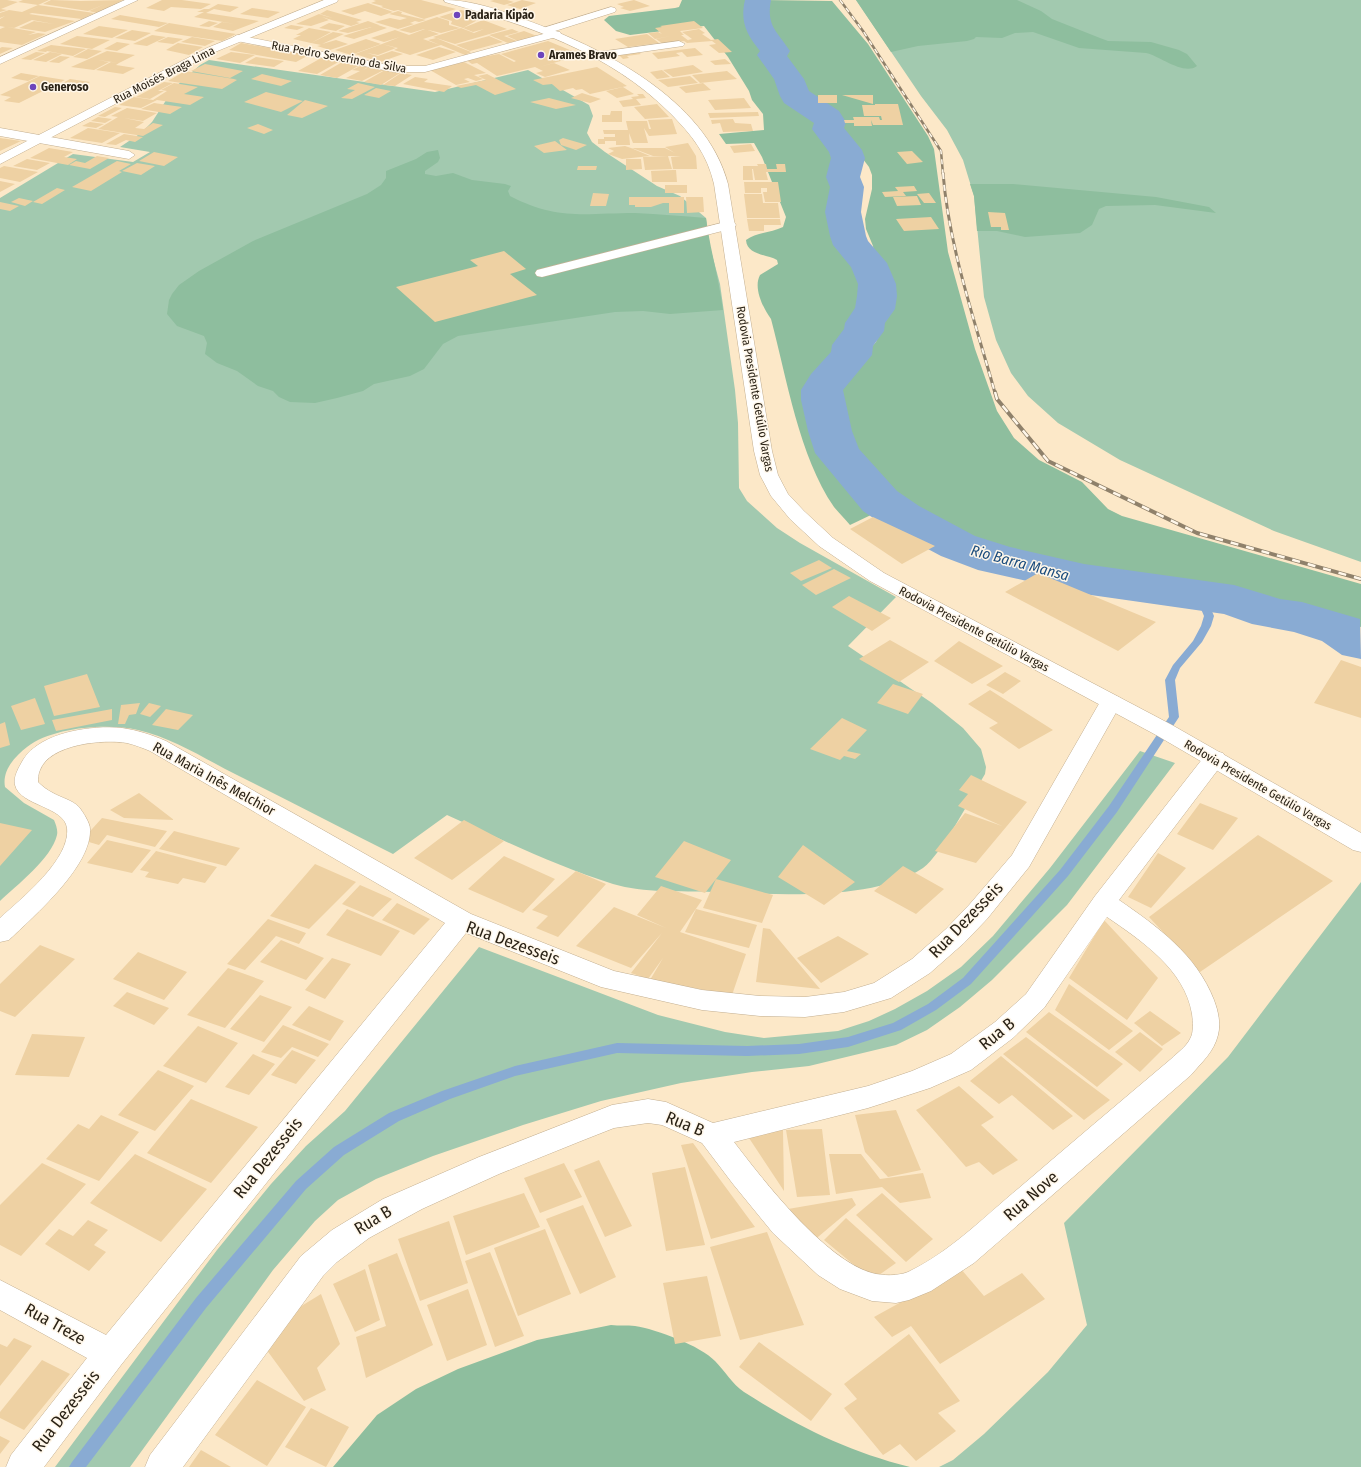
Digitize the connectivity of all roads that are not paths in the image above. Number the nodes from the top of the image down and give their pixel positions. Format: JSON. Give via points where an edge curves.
{"nodes":[{"id":1,"x":133,"y":0,"type":"edge"},
{"id":2,"x":333,"y":0,"type":"edge"},
{"id":3,"x":449,"y":0,"type":"edge"},
{"id":4,"x":611,"y":10,"type":"dead end"},
{"id":5,"x":552,"y":32,"type":"junction"},
{"id":6,"x":237,"y":38,"type":"junction"},
{"id":7,"x":679,"y":44,"type":"dead end"},
{"id":8,"x":598,"y":55,"type":"junction"},
{"id":9,"x":0,"y":61,"type":"edge"},
{"id":10,"x":0,"y":132,"type":"edge"},
{"id":11,"x":40,"y":140,"type":"junction"},
{"id":12,"x":129,"y":154,"type":"dead end"},
{"id":13,"x":0,"y":160,"type":"edge"},
{"id":14,"x":729,"y":225,"type":"junction"},
{"id":15,"x":542,"y":273,"type":"dead end"},
{"id":16,"x":1114,"y":704,"type":"junction"},
{"id":17,"x":1205,"y":754,"type":"junction"},
{"id":18,"x":1361,"y":844,"type":"edge"},
{"id":19,"x":1104,"y":902,"type":"junction"},
{"id":20,"x":462,"y":921,"type":"junction"},
{"id":21,"x":0,"y":933,"type":"edge"},
{"id":22,"x":712,"y":1135,"type":"junction"},
{"id":23,"x":0,"y":1294,"type":"edge"},
{"id":24,"x":110,"y":1354,"type":"junction"},
{"id":25,"x":23,"y":1467,"type":"edge"},
{"id":26,"x":162,"y":1467,"type":"edge"}],
"edges":[{"from":1,"to":9,"type":"street"},
{"from":2,"to":6,"type":"street","name":"Rua Moisés Braga Lima"},
{"from":3,"to":5,"type":"street","name":"Rodovia Presidente Getúlio Vargas"},
{"from":4,"to":5,"type":"street","name":"Rua Pedro Severino da Silva"},
{"from":5,"to":6,"type":"street","name":"Rua Pedro Severino da Silva","via":[[433,67],[410,70]]},
{"from":5,"to":8,"type":"street","name":"Rodovia Presidente Getúlio Vargas"},
{"from":6,"to":11,"type":"street","name":"Rua Moisés Braga Lima"},
{"from":7,"to":8,"type":"street"},
{"from":8,"to":14,"type":"street","name":"Rodovia Presidente Getúlio Vargas","via":[[639,80],[672,106],[703,141],[715,162]]},
{"from":10,"to":11,"type":"street"},
{"from":11,"to":12,"type":"street"},
{"from":11,"to":13,"type":"street","name":"Rua Moisés Braga Lima"},
{"from":14,"to":15,"type":"street"},
{"from":14,"to":16,"type":"street","name":"Rodovia Presidente Getúlio Vargas","via":[[763,451],[769,475],[780,496],[826,542],[877,577]]},
{"from":16,"to":17,"type":"street","name":"Rodovia Presidente Getúlio Vargas"},
{"from":16,"to":20,"type":"street","name":"Rua Dezesseis","via":[[1021,861],[978,912],[921,966],[882,991],[863,998],[826,1005],[782,1007],[677,996],[610,980]]},
{"from":17,"to":18,"type":"street","name":"Rodovia Presidente Getúlio Vargas"},
{"from":17,"to":19,"type":"street","name":"Rua B"},
{"from":19,"to":22,"type":"street","name":"Rua B","via":[[1035,1001],[1004,1030],[961,1062],[920,1080],[868,1097]]},
{"from":19,"to":22,"type":"street","name":"Rua Nove","via":[[1147,932],[1170,952],[1189,976],[1200,994],[1207,1020],[1201,1044],[1181,1067],[970,1248],[919,1281],[903,1287],[871,1287],[850,1279],[832,1267],[777,1216]]},
{"from":20,"to":21,"type":"street","name":"Rua Maria Inês Melchior","via":[[158,746],[118,734],[99,734],[74,738],[51,747],[36,758],[27,771],[26,785],[44,798],[66,808],[78,823],[79,834],[71,856],[59,876]]},
{"from":20,"to":24,"type":"street","name":"Rua Dezesseis"},
{"from":22,"to":26,"type":"street","name":"Rua B","via":[[666,1114],[648,1112],[612,1117],[502,1159],[395,1207],[329,1248],[312,1266]]},
{"from":23,"to":24,"type":"street","name":"Rua Treze"},
{"from":24,"to":25,"type":"street","name":"Rua Dezesseis"}]}
